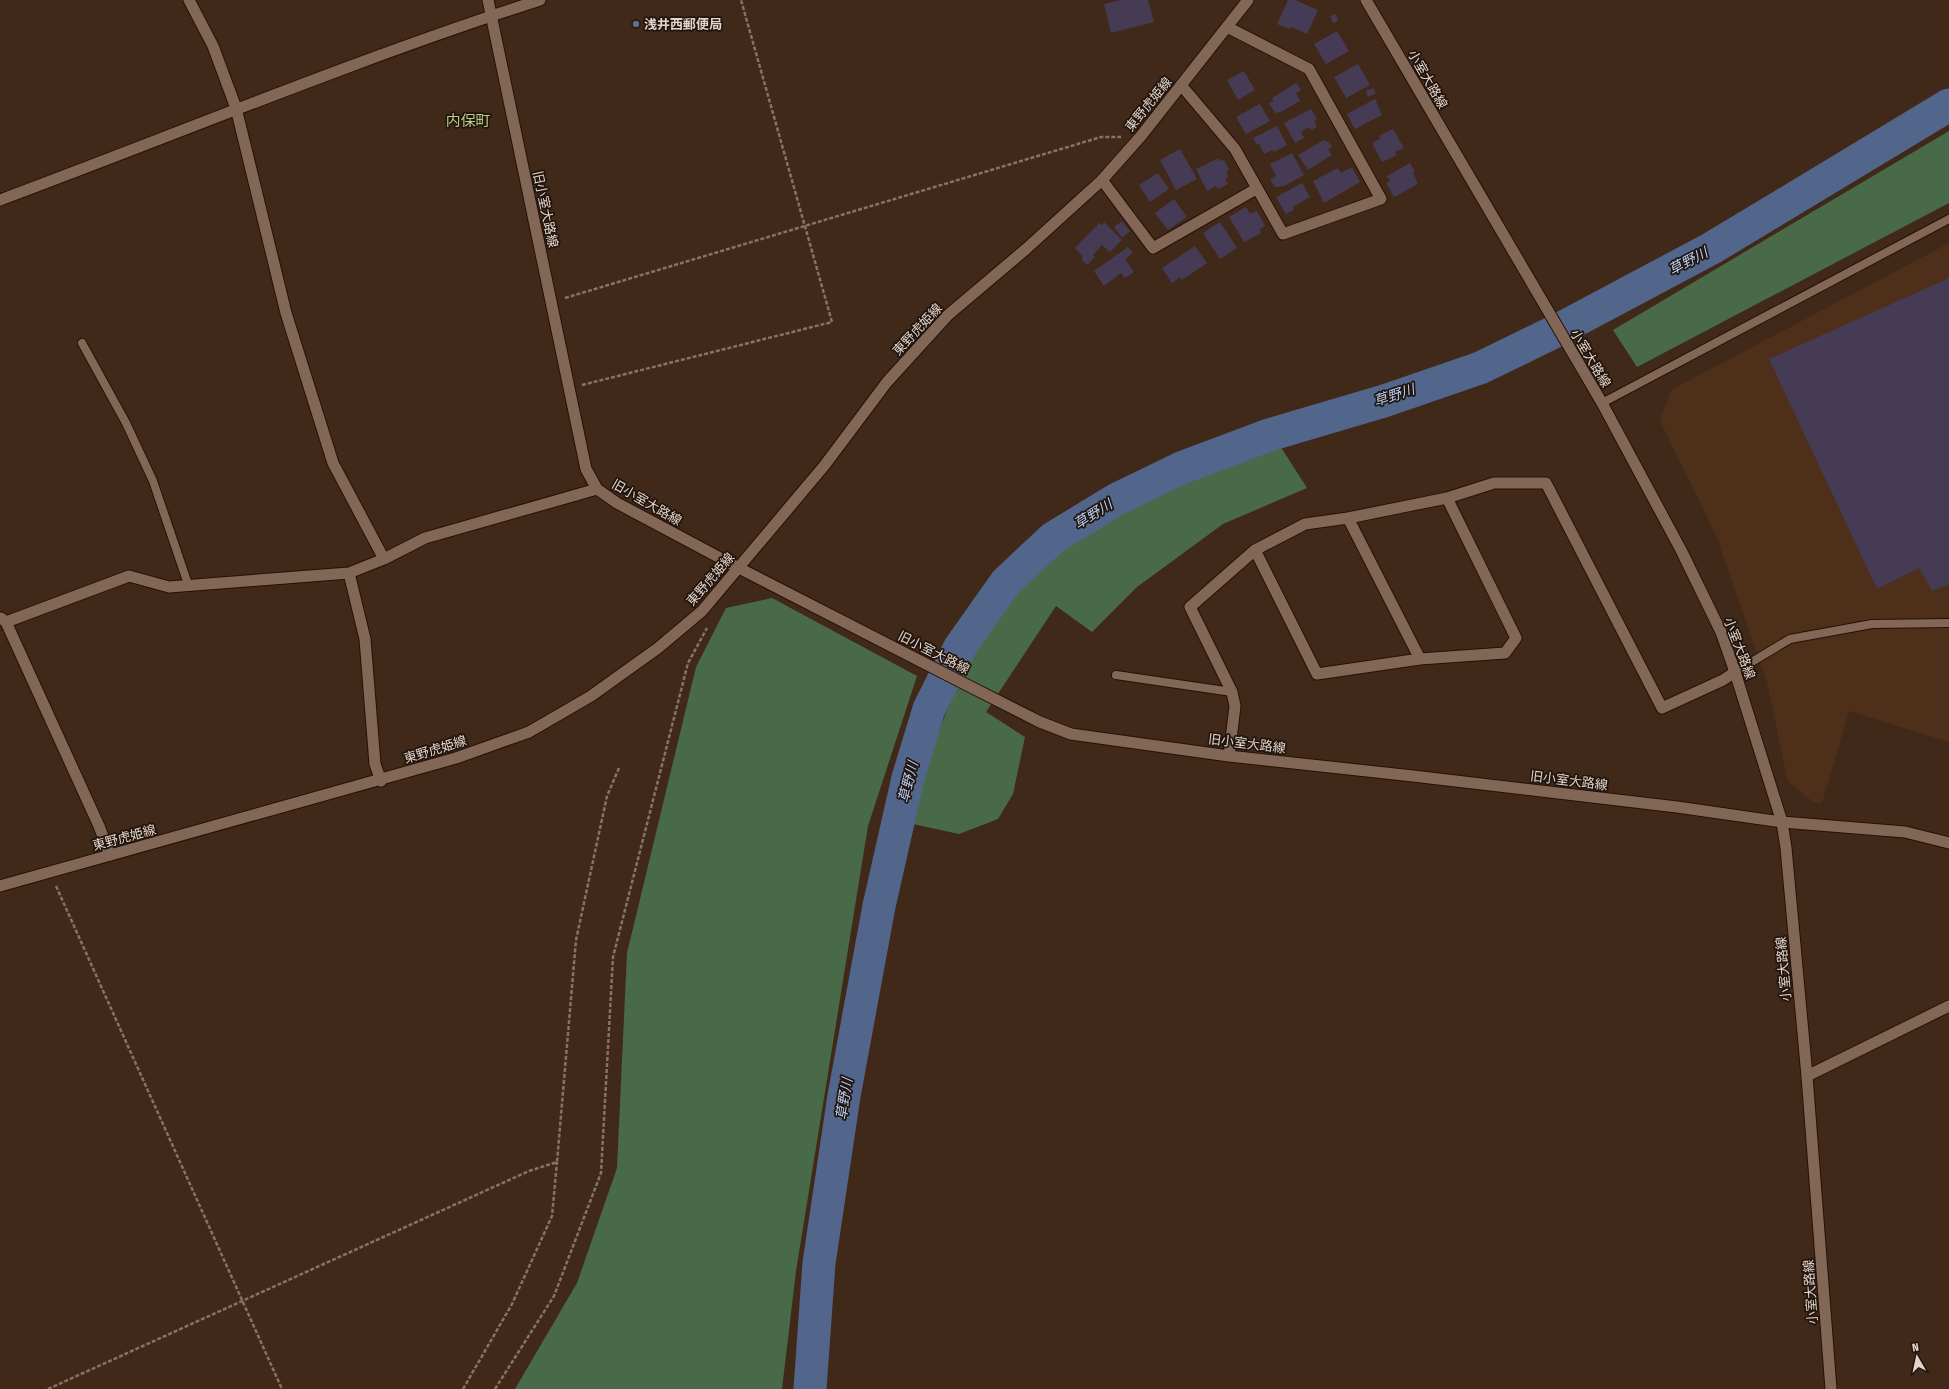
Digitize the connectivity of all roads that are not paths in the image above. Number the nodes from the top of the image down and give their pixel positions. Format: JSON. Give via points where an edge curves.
{"nodes":[{"id":1,"x":189,"y":0,"type":"edge"},
{"id":2,"x":488,"y":0,"type":"edge"},
{"id":3,"x":540,"y":0,"type":"edge"},
{"id":4,"x":1248,"y":0,"type":"edge"},
{"id":5,"x":1366,"y":0,"type":"edge"},
{"id":6,"x":491,"y":16,"type":"junction"},
{"id":7,"x":1227,"y":27,"type":"junction"},
{"id":8,"x":1181,"y":85,"type":"junction"},
{"id":9,"x":236,"y":108,"type":"junction"},
{"id":10,"x":1102,"y":180,"type":"junction"},
{"id":11,"x":1256,"y":189,"type":"junction"},
{"id":12,"x":0,"y":200,"type":"edge"},
{"id":13,"x":1949,"y":219,"type":"edge"},
{"id":14,"x":82,"y":343,"type":"dead end"},
{"id":15,"x":1599,"y":400,"type":"junction"},
{"id":16,"x":597,"y":489,"type":"junction"},
{"id":17,"x":1447,"y":498,"type":"junction"},
{"id":18,"x":1348,"y":518,"type":"junction"},
{"id":19,"x":1255,"y":550,"type":"junction"},
{"id":20,"x":384,"y":559,"type":"junction"},
{"id":21,"x":737,"y":567,"type":"junction"},
{"id":22,"x":349,"y":573,"type":"junction"},
{"id":23,"x":189,"y":587,"type":"junction"},
{"id":24,"x":3,"y":619,"type":"edge"},
{"id":25,"x":1949,"y":623,"type":"edge"},
{"id":26,"x":1420,"y":659,"type":"junction"},
{"id":27,"x":1735,"y":672,"type":"junction"},
{"id":28,"x":1116,"y":675,"type":"dead end"},
{"id":29,"x":1232,"y":692,"type":"junction"},
{"id":30,"x":1228,"y":756,"type":"junction"},
{"id":31,"x":381,"y":780,"type":"junction"},
{"id":32,"x":1782,"y":822,"type":"junction"},
{"id":33,"x":1949,"y":843,"type":"edge"},
{"id":34,"x":110,"y":855,"type":"junction"},
{"id":35,"x":0,"y":886,"type":"edge"},
{"id":36,"x":1949,"y":1006,"type":"edge"},
{"id":37,"x":1807,"y":1076,"type":"junction"},
{"id":38,"x":1831,"y":1389,"type":"edge"}],
"edges":[{"from":1,"to":9,"type":"street","via":[[213,46]]},
{"from":2,"to":6,"type":"street","name":"旧小室大路線"},
{"from":3,"to":6,"type":"street"},
{"from":4,"to":7,"type":"street","name":"東野虎姫線"},
{"from":5,"to":15,"type":"street","name":"小室大路線"},
{"from":6,"to":9,"type":"street","via":[[400,46]]},
{"from":6,"to":16,"type":"street","name":"旧小室大路線","via":[[586,470]]},
{"from":7,"to":8,"type":"street","name":"東野虎姫線"},
{"from":7,"to":11,"type":"street","via":[[1309,69],[1381,199],[1283,234]]},
{"from":8,"to":10,"type":"street","name":"東野虎姫線"},
{"from":8,"to":11,"type":"street","via":[[1235,149]]},
{"from":9,"to":12,"type":"street","via":[[127,153]]},
{"from":9,"to":20,"type":"street","via":[[286,313],[333,463]]},
{"from":10,"to":11,"type":"street","via":[[1153,248]]},
{"from":10,"to":21,"type":"street","name":"東野虎姫線","via":[[948,315],[887,382],[824,466]]},
{"from":13,"to":15,"type":"lane"},
{"from":14,"to":23,"type":"lane","via":[[126,423],[153,481]]},
{"from":15,"to":27,"type":"street","name":"小室大路線","via":[[1681,550],[1721,632]]},
{"from":16,"to":20,"type":"street","via":[[425,538]]},
{"from":16,"to":21,"type":"street","name":"旧小室大路線","via":[[617,503]]},
{"from":17,"to":18,"type":"street"},
{"from":17,"to":26,"type":"street","via":[[1516,638],[1505,653]]},
{"from":17,"to":27,"type":"street","via":[[1494,483],[1546,483],[1662,708]]},
{"from":18,"to":19,"type":"street","via":[[1306,524]]},
{"from":18,"to":26,"type":"street"},
{"from":19,"to":26,"type":"street","via":[[1317,674]]},
{"from":19,"to":29,"type":"street","via":[[1190,607]]},
{"from":20,"to":22,"type":"street"},
{"from":21,"to":30,"type":"street","name":"旧小室大路線","via":[[1040,722],[1071,734]]},
{"from":21,"to":31,"type":"street","name":"東野虎姫線","via":[[702,611],[658,648],[590,696],[529,732],[456,758]]},
{"from":22,"to":23,"type":"street"},
{"from":22,"to":31,"type":"street","via":[[365,639],[375,764]]},
{"from":23,"to":24,"type":"street","via":[[169,587],[130,576]]},
{"from":24,"to":34,"type":"street"},
{"from":25,"to":27,"type":"lane","via":[[1872,624],[1790,639]]},
{"from":27,"to":32,"type":"street","name":"小室大路線"},
{"from":28,"to":29,"type":"lane"},
{"from":29,"to":30,"type":"street","via":[[1235,706]]},
{"from":30,"to":32,"type":"street","name":"旧小室大路線","via":[[1413,776]]},
{"from":31,"to":34,"type":"street","name":"東野虎姫線"},
{"from":32,"to":33,"type":"street","name":"旧小室大路線","via":[[1905,832]]},
{"from":32,"to":37,"type":"street","name":"小室大路線"},
{"from":34,"to":35,"type":"street","name":"東野虎姫線"},
{"from":36,"to":37,"type":"street"},
{"from":37,"to":38,"type":"street","name":"小室大路線"}]}
